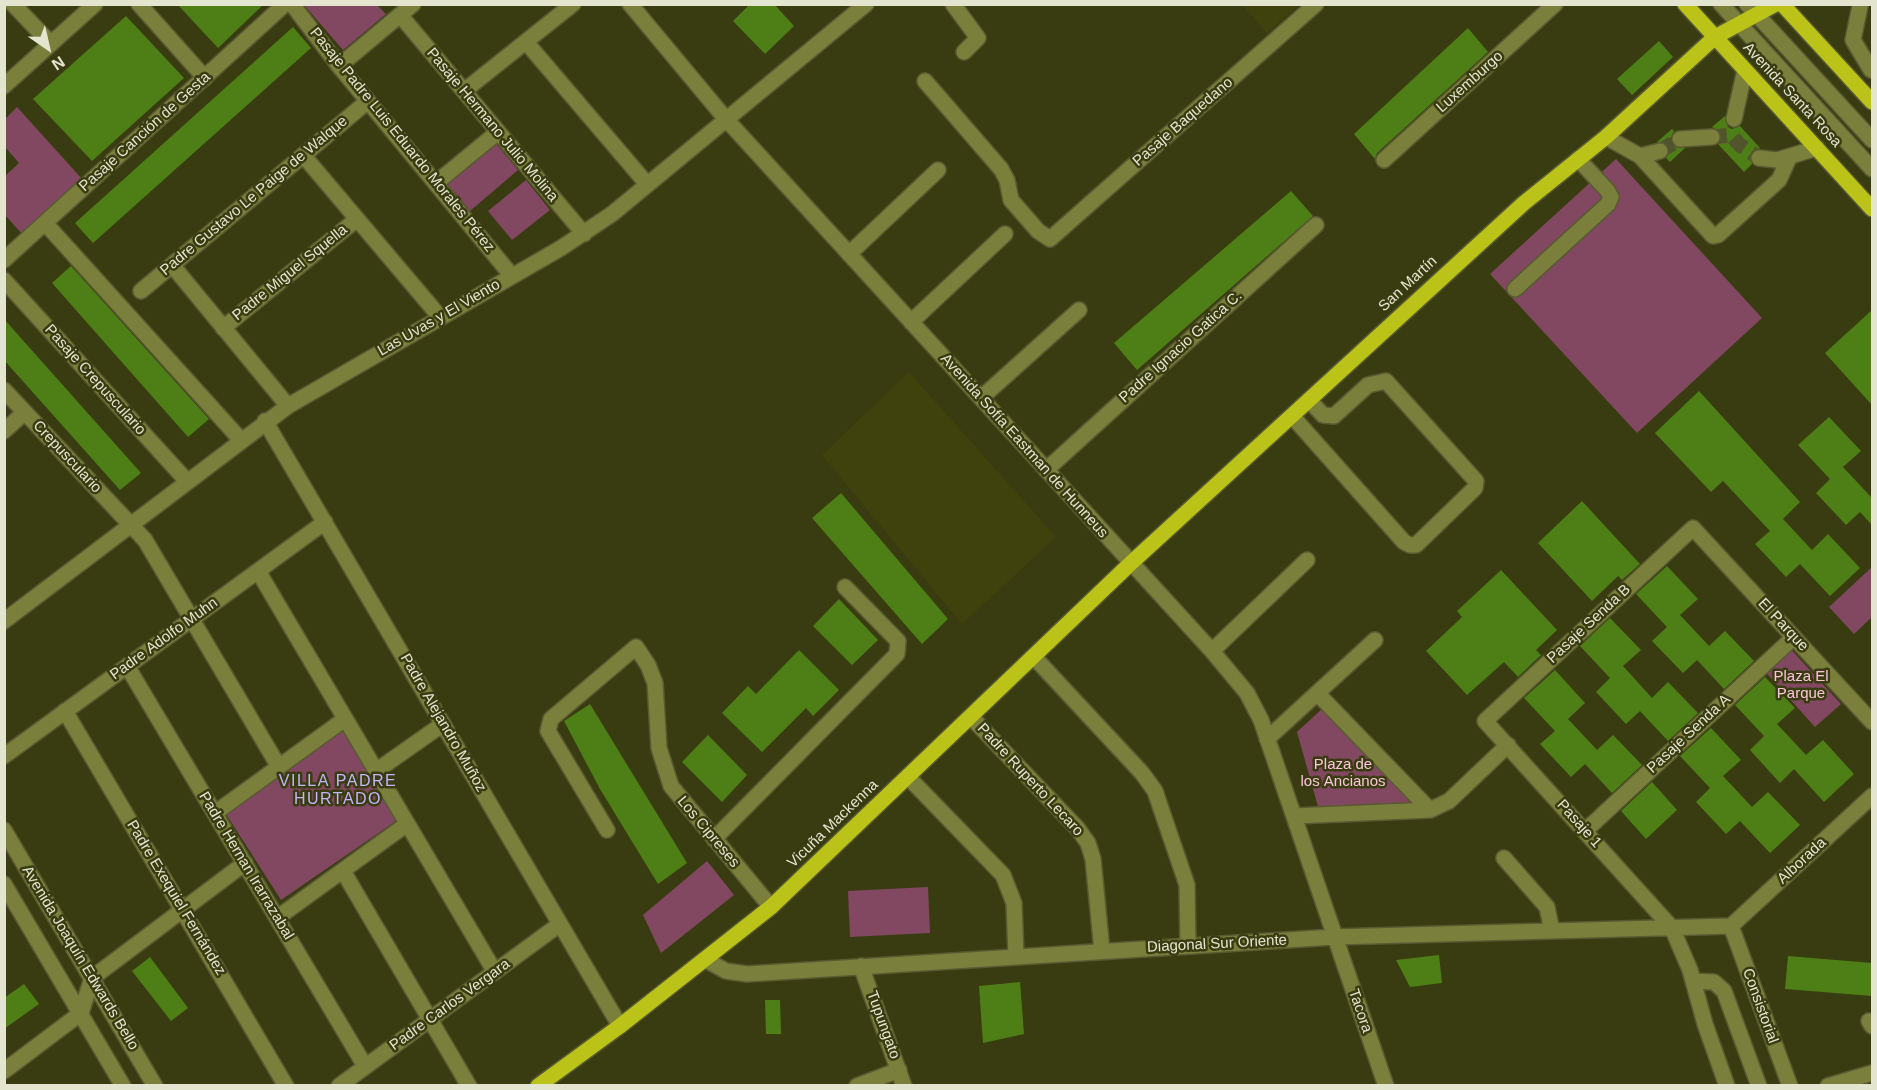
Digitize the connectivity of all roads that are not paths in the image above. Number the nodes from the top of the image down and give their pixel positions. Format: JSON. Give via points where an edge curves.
{"nodes":[{"id":1,"x":13,"y":4,"type":"edge"},
{"id":2,"x":94,"y":4,"type":"edge"},
{"id":3,"x":139,"y":4,"type":"edge"},
{"id":4,"x":285,"y":4,"type":"edge"},
{"id":5,"x":292,"y":4,"type":"edge"},
{"id":6,"x":413,"y":4,"type":"edge"},
{"id":7,"x":573,"y":4,"type":"edge"},
{"id":8,"x":630,"y":4,"type":"edge"},
{"id":9,"x":866,"y":4,"type":"edge"},
{"id":10,"x":952,"y":4,"type":"edge"},
{"id":11,"x":1316,"y":4,"type":"edge"},
{"id":12,"x":1555,"y":4,"type":"edge"},
{"id":13,"x":1685,"y":4,"type":"edge"},
{"id":14,"x":1721,"y":4,"type":"edge"},
{"id":15,"x":1776,"y":4,"type":"edge"},
{"id":16,"x":1782,"y":4,"type":"edge"},
{"id":17,"x":1864,"y":6,"type":"edge"},
{"id":18,"x":1752,"y":10,"type":"edge"},
{"id":19,"x":400,"y":15,"type":"junction"},
{"id":20,"x":1740,"y":24,"type":"junction"},
{"id":21,"x":1715,"y":37,"type":"junction"},
{"id":22,"x":526,"y":42,"type":"junction"},
{"id":23,"x":51,"y":44,"type":"junction"},
{"id":24,"x":964,"y":52,"type":"dead end"},
{"id":25,"x":339,"y":66,"type":"junction"},
{"id":26,"x":1872,"y":69,"type":"edge"},
{"id":27,"x":1745,"y":70,"type":"junction"},
{"id":28,"x":205,"y":78,"type":"junction"},
{"id":29,"x":925,"y":81,"type":"dead end"},
{"id":30,"x":1855,"y":83,"type":"junction"},
{"id":31,"x":4,"y":86,"type":"edge"},
{"id":32,"x":464,"y":91,"type":"junction"},
{"id":33,"x":368,"y":101,"type":"junction"},
{"id":34,"x":1872,"y":102,"type":"edge"},
{"id":35,"x":725,"y":118,"type":"junction"},
{"id":36,"x":1734,"y":120,"type":"dead end"},
{"id":37,"x":498,"y":132,"type":"junction"},
{"id":38,"x":1606,"y":137,"type":"junction"},
{"id":39,"x":1712,"y":137,"type":"tunnel mouth"},
{"id":40,"x":1680,"y":138,"type":"tunnel mouth"},
{"id":41,"x":1872,"y":140,"type":"edge"},
{"id":42,"x":1817,"y":148,"type":"junction"},
{"id":43,"x":1660,"y":151,"type":"tunnel mouth"},
{"id":44,"x":303,"y":155,"type":"junction"},
{"id":45,"x":1640,"y":156,"type":"junction"},
{"id":46,"x":1759,"y":158,"type":"tunnel mouth"},
{"id":47,"x":1789,"y":158,"type":"junction"},
{"id":48,"x":1578,"y":159,"type":"junction"},
{"id":49,"x":1384,"y":160,"type":"dead end"},
{"id":50,"x":1872,"y":169,"type":"edge"},
{"id":51,"x":938,"y":170,"type":"dead end"},
{"id":52,"x":436,"y":183,"type":"junction"},
{"id":53,"x":647,"y":184,"type":"junction"},
{"id":54,"x":1872,"y":209,"type":"edge"},
{"id":55,"x":357,"y":219,"type":"junction"},
{"id":56,"x":45,"y":223,"type":"junction"},
{"id":57,"x":1316,"y":225,"type":"dead end"},
{"id":58,"x":584,"y":234,"type":"junction"},
{"id":59,"x":1005,"y":234,"type":"dead end"},
{"id":60,"x":849,"y":254,"type":"junction"},
{"id":61,"x":4,"y":260,"type":"edge"},
{"id":62,"x":172,"y":265,"type":"junction"},
{"id":63,"x":512,"y":276,"type":"junction"},
{"id":64,"x":4,"y":280,"type":"edge"},
{"id":65,"x":1515,"y":289,"type":"dead end"},
{"id":66,"x":141,"y":291,"type":"dead end"},
{"id":67,"x":1079,"y":310,"type":"dead end"},
{"id":68,"x":440,"y":317,"type":"junction"},
{"id":69,"x":911,"y":322,"type":"junction"},
{"id":70,"x":223,"y":328,"type":"junction"},
{"id":71,"x":4,"y":390,"type":"edge"},
{"id":72,"x":981,"y":398,"type":"junction"},
{"id":73,"x":1309,"y":400,"type":"junction"},
{"id":74,"x":288,"y":406,"type":"junction"},
{"id":75,"x":25,"y":412,"type":"junction"},
{"id":76,"x":1292,"y":416,"type":"junction"},
{"id":77,"x":265,"y":421,"type":"junction"},
{"id":78,"x":4,"y":431,"type":"edge"},
{"id":79,"x":240,"y":439,"type":"junction"},
{"id":80,"x":1046,"y":470,"type":"junction"},
{"id":81,"x":186,"y":480,"type":"junction"},
{"id":82,"x":325,"y":522,"type":"junction"},
{"id":83,"x":129,"y":525,"type":"junction"},
{"id":84,"x":1693,"y":528,"type":"joint"},
{"id":85,"x":1307,"y":560,"type":"dead end"},
{"id":86,"x":1131,"y":563,"type":"junction"},
{"id":87,"x":258,"y":571,"type":"junction"},
{"id":88,"x":845,"y":587,"type":"dead end"},
{"id":89,"x":192,"y":619,"type":"junction"},
{"id":90,"x":4,"y":621,"type":"edge"},
{"id":91,"x":1794,"y":637,"type":"junction"},
{"id":92,"x":1375,"y":640,"type":"dead end"},
{"id":93,"x":1212,"y":651,"type":"junction"},
{"id":94,"x":1034,"y":657,"type":"junction"},
{"id":95,"x":127,"y":666,"type":"junction"},
{"id":96,"x":1317,"y":693,"type":"junction"},
{"id":97,"x":65,"y":711,"type":"junction"},
{"id":98,"x":971,"y":717,"type":"junction"},
{"id":99,"x":345,"y":719,"type":"junction"},
{"id":100,"x":1485,"y":721,"type":"joint"},
{"id":101,"x":1872,"y":722,"type":"edge"},
{"id":102,"x":443,"y":724,"type":"junction"},
{"id":103,"x":1267,"y":738,"type":"junction"},
{"id":104,"x":1508,"y":745,"type":"junction"},
{"id":105,"x":4,"y":756,"type":"edge"},
{"id":106,"x":279,"y":767,"type":"junction"},
{"id":107,"x":376,"y":771,"type":"junction"},
{"id":108,"x":909,"y":777,"type":"junction"},
{"id":109,"x":1872,"y":796,"type":"edge"},
{"id":110,"x":1430,"y":810,"type":"junction"},
{"id":111,"x":215,"y":813,"type":"junction"},
{"id":112,"x":1294,"y":816,"type":"junction"},
{"id":113,"x":407,"y":824,"type":"junction"},
{"id":114,"x":4,"y":830,"type":"edge"},
{"id":115,"x":607,"y":830,"type":"dead end"},
{"id":116,"x":1585,"y":831,"type":"junction"},
{"id":117,"x":714,"y":839,"type":"junction"},
{"id":118,"x":1504,"y":858,"type":"dead end"},
{"id":119,"x":244,"y":863,"type":"junction"},
{"id":120,"x":343,"y":871,"type":"junction"},
{"id":121,"x":4,"y":884,"type":"edge"},
{"id":122,"x":771,"y":907,"type":"junction"},
{"id":123,"x":182,"y":910,"type":"junction"},
{"id":124,"x":277,"y":918,"type":"junction"},
{"id":125,"x":560,"y":924,"type":"junction"},
{"id":126,"x":1731,"y":926,"type":"junction"},
{"id":127,"x":1672,"y":928,"type":"junction"},
{"id":128,"x":1552,"y":931,"type":"junction"},
{"id":129,"x":1334,"y":937,"type":"junction"},
{"id":130,"x":1188,"y":946,"type":"junction"},
{"id":131,"x":1102,"y":951,"type":"junction"},
{"id":132,"x":1016,"y":956,"type":"junction"},
{"id":133,"x":706,"y":960,"type":"junction"},
{"id":134,"x":861,"y":966,"type":"junction"},
{"id":135,"x":495,"y":972,"type":"junction"},
{"id":136,"x":92,"y":978,"type":"junction"},
{"id":137,"x":1693,"y":981,"type":"junction"},
{"id":138,"x":81,"y":1013,"type":"junction"},
{"id":139,"x":430,"y":1019,"type":"junction"},
{"id":140,"x":620,"y":1026,"type":"junction"},
{"id":141,"x":365,"y":1066,"type":"junction"},
{"id":142,"x":899,"y":1070,"type":"junction"},
{"id":143,"x":4,"y":1071,"type":"edge"},
{"id":144,"x":1872,"y":1073,"type":"edge"},
{"id":145,"x":123,"y":1086,"type":"edge"},
{"id":146,"x":155,"y":1086,"type":"edge"},
{"id":147,"x":286,"y":1086,"type":"edge"},
{"id":148,"x":339,"y":1086,"type":"edge"},
{"id":149,"x":469,"y":1086,"type":"edge"},
{"id":150,"x":538,"y":1086,"type":"edge"},
{"id":151,"x":857,"y":1086,"type":"edge"},
{"id":152,"x":904,"y":1086,"type":"edge"},
{"id":153,"x":1386,"y":1086,"type":"edge"},
{"id":154,"x":1727,"y":1086,"type":"edge"},
{"id":155,"x":1759,"y":1086,"type":"edge"},
{"id":156,"x":1790,"y":1086,"type":"edge"},
{"id":157,"x":1827,"y":1086,"type":"edge"}],
"edges":[{"from":1,"to":23,"type":"street"},
{"from":2,"to":23,"type":"street"},
{"from":3,"to":28,"type":"street"},
{"from":4,"to":28,"type":"street","name":"Pasaje Canción de Gesta"},
{"from":5,"to":25,"type":"street","name":"Pasaje Padre Luis Eduardo Morales Pérez"},
{"from":6,"to":19,"type":"street"},
{"from":7,"to":22,"type":"street"},
{"from":8,"to":35,"type":"street","name":"Avenida Sofía Eastman de Hunneus"},
{"from":9,"to":35,"type":"street","name":"Las Uvas y El Viento"},
{"from":10,"to":24,"type":"street","via":[[978,38]]},
{"from":11,"to":29,"type":"street","name":"Pasaje Baquedano","via":[[1050,239],[1011,200],[1001,169]]},
{"from":12,"to":49,"type":"street","name":"Luxemburgo"},
{"from":13,"to":21,"type":"main road","name":"Avenida Santa Rosa"},
{"from":14,"to":20,"type":"street"},
{"from":15,"to":18,"type":"main road"},
{"from":16,"to":30,"type":"main road"},
{"from":17,"to":26,"type":"street","via":[[1853,40]]},
{"from":18,"to":20,"type":"main road"},
{"from":18,"to":41,"type":"street"},
{"from":19,"to":25,"type":"street"},
{"from":19,"to":32,"type":"street","name":"Pasaje Hermano Julio Molina"},
{"from":20,"to":21,"type":"main road"},
{"from":20,"to":50,"type":"street"},
{"from":21,"to":27,"type":"main road","name":"Avenida Santa Rosa"},
{"from":21,"to":38,"type":"main road","name":"San Martín"},
{"from":22,"to":32,"type":"street"},
{"from":22,"to":53,"type":"street"},
{"from":23,"to":31,"type":"street"},
{"from":25,"to":33,"type":"street","name":"Pasaje Padre Luis Eduardo Morales Pérez"},
{"from":26,"to":30,"type":"street"},
{"from":27,"to":36,"type":"street"},
{"from":27,"to":42,"type":"main road","name":"Avenida Santa Rosa"},
{"from":28,"to":56,"type":"street","name":"Pasaje Canción de Gesta"},
{"from":30,"to":34,"type":"main road"},
{"from":32,"to":37,"type":"street","name":"Pasaje Hermano Julio Molina"},
{"from":33,"to":44,"type":"street","name":"Padre Gustavo Le Paige de Walque"},
{"from":33,"to":52,"type":"street","name":"Pasaje Padre Luis Eduardo Morales Pérez"},
{"from":35,"to":53,"type":"street","name":"Las Uvas y El Viento"},
{"from":35,"to":60,"type":"street","name":"Avenida Sofía Eastman de Hunneus"},
{"from":37,"to":52,"type":"street"},
{"from":37,"to":58,"type":"street","name":"Pasaje Hermano Julio Molina"},
{"from":38,"to":45,"type":"street"},
{"from":38,"to":48,"type":"main road","name":"San Martín"},
{"from":39,"to":40,"type":"street"},
{"from":42,"to":47,"type":"street"},
{"from":42,"to":54,"type":"main road","name":"Avenida Santa Rosa"},
{"from":43,"to":45,"type":"street"},
{"from":44,"to":55,"type":"street"},
{"from":44,"to":62,"type":"street","name":"Padre Gustavo Le Paige de Walque"},
{"from":45,"to":47,"type":"street","via":[[1713,236],[1779,180]]},
{"from":46,"to":47,"type":"street"},
{"from":48,"to":65,"type":"street","via":[[1607,190],[1611,197],[1608,204]]},
{"from":48,"to":73,"type":"main road","name":"San Martín","via":[[1524,202]]},
{"from":51,"to":60,"type":"street"},
{"from":52,"to":63,"type":"street","name":"Pasaje Padre Luis Eduardo Morales Pérez"},
{"from":53,"to":58,"type":"street","name":"Las Uvas y El Viento"},
{"from":55,"to":68,"type":"street"},
{"from":55,"to":70,"type":"street","name":"Padre Miguel Squella"},
{"from":56,"to":61,"type":"street","name":"Pasaje Canción de Gesta"},
{"from":56,"to":79,"type":"street"},
{"from":57,"to":80,"type":"street","name":"Padre Ignacio Gatica C."},
{"from":58,"to":63,"type":"street","name":"Las Uvas y El Viento"},
{"from":59,"to":69,"type":"street"},
{"from":60,"to":69,"type":"street","name":"Avenida Sofía Eastman de Hunneus"},
{"from":62,"to":66,"type":"street","name":"Padre Gustavo Le Paige de Walque"},
{"from":62,"to":70,"type":"street"},
{"from":63,"to":68,"type":"street","name":"Las Uvas y El Viento"},
{"from":64,"to":81,"type":"street","name":"Pasaje Crepusculario"},
{"from":67,"to":72,"type":"street"},
{"from":68,"to":74,"type":"street","name":"Las Uvas y El Viento"},
{"from":69,"to":72,"type":"street","name":"Avenida Sofía Eastman de Hunneus"},
{"from":70,"to":74,"type":"street"},
{"from":71,"to":75,"type":"street","name":"Crepusculario"},
{"from":72,"to":80,"type":"street","name":"Avenida Sofía Eastman de Hunneus"},
{"from":73,"to":76,"type":"main road","name":"San Martín"},
{"from":73,"to":76,"type":"street","via":[[1323,415],[1334,416],[1368,385],[1386,381],[1476,481],[1475,488],[1416,545],[1410,545]]},
{"from":74,"to":77,"type":"street","name":"Las Uvas y El Viento"},
{"from":75,"to":78,"type":"street"},
{"from":75,"to":83,"type":"street","name":"Crepusculario"},
{"from":76,"to":86,"type":"main road","name":"San Martín"},
{"from":77,"to":79,"type":"street","name":"Las Uvas y El Viento"},
{"from":77,"to":82,"type":"street","name":"Padre Alejandro Muñoz"},
{"from":79,"to":81,"type":"street","name":"Las Uvas y El Viento"},
{"from":80,"to":86,"type":"street","name":"Avenida Sofía Eastman de Hunneus"},
{"from":81,"to":83,"type":"street","name":"Las Uvas y El Viento"},
{"from":82,"to":87,"type":"street","name":"Padre Adolfo Muhn"},
{"from":82,"to":102,"type":"street","name":"Padre Alejandro Muñoz"},
{"from":83,"to":89,"type":"street","name":"Crepusculario","via":[[145,540]]},
{"from":83,"to":90,"type":"street","name":"Las Uvas y El Viento"},
{"from":84,"to":91,"type":"street","name":"El Parque"},
{"from":84,"to":100,"type":"street","name":"Pasaje Senda B"},
{"from":85,"to":93,"type":"street"},
{"from":86,"to":93,"type":"street","name":"Avenida Sofía Eastman de Hunneus"},
{"from":86,"to":94,"type":"main road","name":"Vicuña Mackenna"},
{"from":87,"to":89,"type":"street","name":"Padre Adolfo Muhn"},
{"from":87,"to":99,"type":"street"},
{"from":88,"to":117,"type":"street","via":[[898,641],[897,654]]},
{"from":89,"to":95,"type":"street","name":"Padre Adolfo Muhn"},
{"from":89,"to":106,"type":"street","name":"Crepusculario"},
{"from":91,"to":101,"type":"street","name":"El Parque"},
{"from":91,"to":116,"type":"street","name":"Pasaje Senda A"},
{"from":92,"to":96,"type":"street"},
{"from":93,"to":103,"type":"street","name":"Avenida Sofía Eastman de Hunneus","via":[[1247,693]]},
{"from":94,"to":98,"type":"main road","name":"Vicuña Mackenna"},
{"from":94,"to":130,"type":"street","via":[[1155,791],[1186,885]]},
{"from":95,"to":97,"type":"street","name":"Padre Adolfo Muhn"},
{"from":95,"to":111,"type":"street","name":"Padre Hernan Irarrazabal"},
{"from":96,"to":103,"type":"street"},
{"from":96,"to":110,"type":"street"},
{"from":97,"to":105,"type":"street","name":"Padre Adolfo Muhn"},
{"from":97,"to":123,"type":"street","name":"Padre Exequiel Fernández"},
{"from":98,"to":108,"type":"main road","name":"Vicuña Mackenna"},
{"from":98,"to":131,"type":"street","name":"Padre Ruperto Lecaro","via":[[1088,843]]},
{"from":99,"to":106,"type":"street"},
{"from":99,"to":107,"type":"street"},
{"from":100,"to":104,"type":"street","name":"Pasaje 1"},
{"from":102,"to":107,"type":"street"},
{"from":102,"to":125,"type":"street","name":"Padre Alejandro Muñoz"},
{"from":103,"to":112,"type":"street","name":"Avenida Sofía Eastman de Hunneus"},
{"from":104,"to":110,"type":"street","via":[[1449,801]]},
{"from":104,"to":116,"type":"street","name":"Pasaje 1"},
{"from":106,"to":111,"type":"street"},
{"from":107,"to":113,"type":"street"},
{"from":108,"to":122,"type":"main road","name":"Vicuña Mackenna"},
{"from":108,"to":132,"type":"street","via":[[1003,875],[1014,903]]},
{"from":109,"to":126,"type":"street","name":"Alborada"},
{"from":110,"to":112,"type":"street"},
{"from":111,"to":119,"type":"street","name":"Padre Hernan Irarrazabal"},
{"from":112,"to":129,"type":"street","name":"Avenida Sofía Eastman de Hunneus"},
{"from":113,"to":120,"type":"street"},
{"from":113,"to":135,"type":"street"},
{"from":114,"to":136,"type":"street","name":"Avenida Joaquín Edwards Bello"},
{"from":115,"to":117,"type":"street","name":"Los Cipreses","via":[[548,731],[551,719],[636,647],[655,683],[659,748],[665,774]]},
{"from":116,"to":127,"type":"street","name":"Pasaje 1"},
{"from":117,"to":122,"type":"street","name":"Los Cipreses"},
{"from":118,"to":128,"type":"street","via":[[1547,907]]},
{"from":119,"to":123,"type":"street"},
{"from":119,"to":124,"type":"street","name":"Padre Hernan Irarrazabal"},
{"from":120,"to":124,"type":"street"},
{"from":120,"to":139,"type":"street"},
{"from":121,"to":138,"type":"street","name":"Avenida Joaquín Edwards Bello"},
{"from":122,"to":133,"type":"main road","name":"Vicuña Mackenna"},
{"from":123,"to":136,"type":"street"},
{"from":123,"to":147,"type":"street","name":"Padre Exequiel Fernández"},
{"from":124,"to":141,"type":"street","name":"Padre Hernan Irarrazabal"},
{"from":125,"to":135,"type":"street","name":"Padre Carlos Vergara"},
{"from":125,"to":140,"type":"street","name":"Padre Alejandro Muñoz"},
{"from":126,"to":127,"type":"street","name":"Diagonal Sur Oriente"},
{"from":126,"to":156,"type":"street","name":"Consistorial"},
{"from":127,"to":128,"type":"street","name":"Diagonal Sur Oriente"},
{"from":127,"to":137,"type":"street","name":"Pasaje 1"},
{"from":128,"to":129,"type":"street","name":"Diagonal Sur Oriente"},
{"from":129,"to":130,"type":"street","name":"Diagonal Sur Oriente"},
{"from":129,"to":153,"type":"street","name":"Tacora"},
{"from":130,"to":131,"type":"street","name":"Diagonal Sur Oriente"},
{"from":131,"to":132,"type":"street","name":"Diagonal Sur Oriente"},
{"from":132,"to":134,"type":"street","name":"Diagonal Sur Oriente"},
{"from":133,"to":134,"type":"street","name":"Diagonal Sur Oriente","via":[[736,973]]},
{"from":133,"to":140,"type":"main road","name":"Vicuña Mackenna"},
{"from":134,"to":142,"type":"street","name":"Tupungato"},
{"from":135,"to":139,"type":"street","name":"Padre Carlos Vergara"},
{"from":136,"to":138,"type":"street"},
{"from":136,"to":146,"type":"street","name":"Avenida Joaquín Edwards Bello"},
{"from":137,"to":154,"type":"street","name":"Pasaje 1"},
{"from":137,"to":155,"type":"street","via":[[1714,982],[1724,991]]},
{"from":138,"to":143,"type":"street"},
{"from":138,"to":145,"type":"street","name":"Avenida Joaquín Edwards Bello"},
{"from":139,"to":141,"type":"street","name":"Padre Carlos Vergara"},
{"from":139,"to":149,"type":"street"},
{"from":140,"to":150,"type":"main road","name":"Vicuña Mackenna"},
{"from":141,"to":148,"type":"street","name":"Padre Carlos Vergara"},
{"from":142,"to":151,"type":"street"},
{"from":142,"to":152,"type":"street","name":"Tupungato"},
{"from":144,"to":157,"type":"street"}]}
